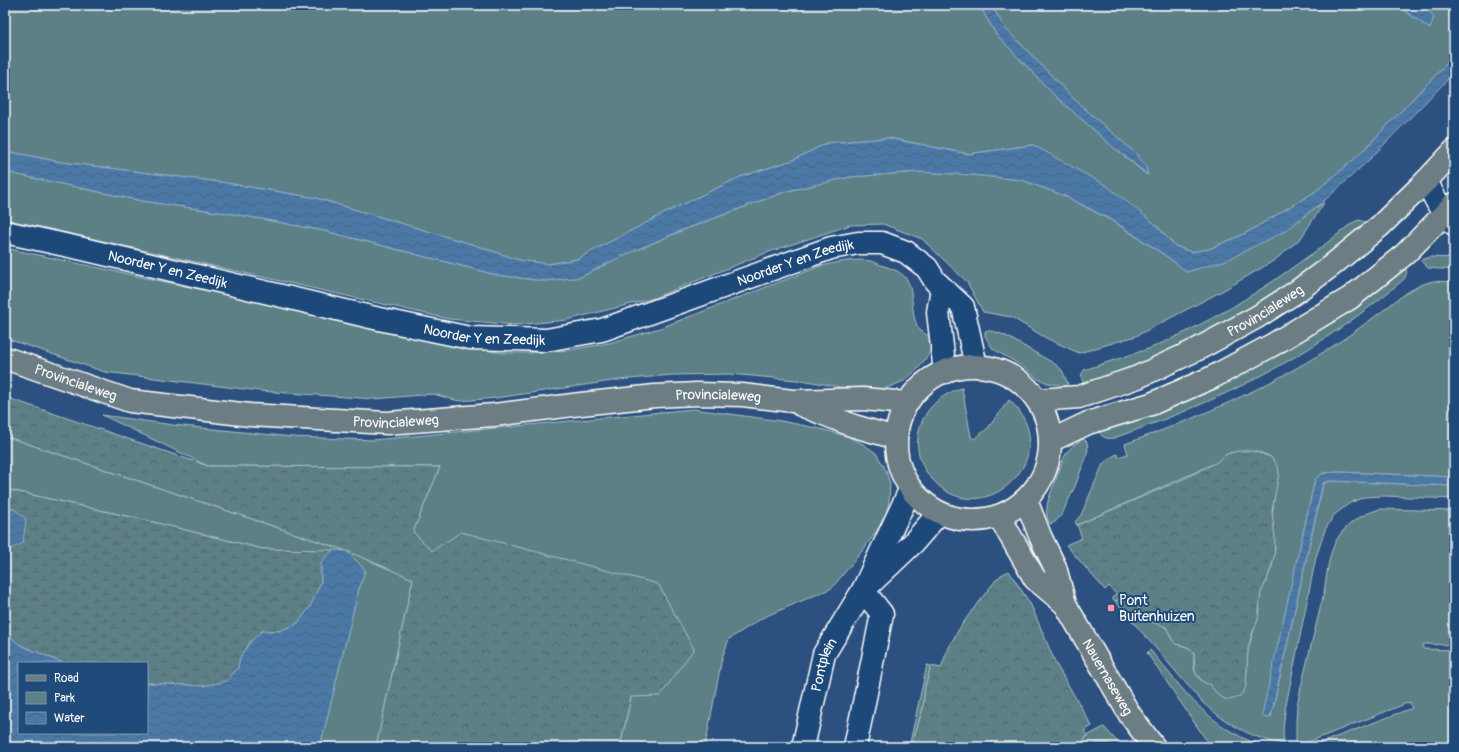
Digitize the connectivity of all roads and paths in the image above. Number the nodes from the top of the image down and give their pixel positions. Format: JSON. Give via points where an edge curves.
{"nodes":[{"id":1,"x":1454,"y":151,"type":"edge"},
{"id":2,"x":1426,"y":181,"type":"junction"},
{"id":3,"x":1454,"y":195,"type":"edge"},
{"id":4,"x":1451,"y":214,"type":"edge"},
{"id":5,"x":5,"y":232,"type":"edge"},
{"id":6,"x":942,"y":288,"type":"junction"},
{"id":7,"x":5,"y":358,"type":"edge"},
{"id":8,"x":976,"y":366,"type":"junction"},
{"id":9,"x":945,"y":372,"type":"junction"},
{"id":10,"x":1037,"y":400,"type":"junction"},
{"id":11,"x":793,"y":401,"type":"junction"},
{"id":12,"x":907,"y":403,"type":"junction"},
{"id":13,"x":896,"y":438,"type":"junction"},
{"id":14,"x":1050,"y":441,"type":"junction"},
{"id":15,"x":910,"y":490,"type":"junction"},
{"id":16,"x":1026,"y":500,"type":"junction"},
{"id":17,"x":939,"y":513,"type":"junction"},
{"id":18,"x":999,"y":516,"type":"junction"},
{"id":19,"x":863,"y":590,"type":"junction"},
{"id":20,"x":1065,"y":604,"type":"junction"},
{"id":21,"x":803,"y":747,"type":"edge"},
{"id":22,"x":855,"y":747,"type":"edge"},
{"id":23,"x":1154,"y":747,"type":"edge"}],
"edges":[{"from":1,"to":2,"type":"main road","name":"Provincialeweg"},
{"from":2,"to":3,"type":"street"},
{"from":2,"to":4,"type":"street"},
{"from":2,"to":10,"type":"main road","name":"Provincialeweg","via":[[1380,226],[1331,266],[1257,317],[1198,349],[1138,377],[1079,397]]},
{"from":4,"to":14,"type":"main road","via":[[1350,298],[1274,344],[1206,380],[1151,404],[1088,423]]},
{"from":5,"to":6,"type":"street","name":"Noorder Y en Zeedijk","via":[[470,338],[546,340],[602,330],[831,248],[858,243],[882,243],[906,252],[927,268]]},
{"from":6,"to":8,"type":"street","name":"Noorder Y en Zeedijk","via":[[963,307]]},
{"from":6,"to":9,"type":"street","via":[[938,312]]},
{"from":7,"to":11,"type":"main road","name":"Provincialeweg","via":[[130,401],[250,416],[387,423],[494,416],[655,396],[742,395]]},
{"from":8,"to":9,"type":"main road"},
{"from":8,"to":10,"type":"main road","via":[[1004,373],[1028,389]]},
{"from":9,"to":12,"type":"main road","via":[[921,386]]},
{"from":10,"to":14,"type":"main road","via":[[1046,420]]},
{"from":11,"to":12,"type":"main road","name":"Provincialeweg","via":[[863,399]]},
{"from":11,"to":13,"type":"main road","name":"Provincialeweg","via":[[854,426]]},
{"from":12,"to":13,"type":"main road","via":[[898,424]]},
{"from":13,"to":15,"type":"main road","via":[[899,467]]},
{"from":14,"to":16,"type":"main road","via":[[1048,462],[1040,481]]},
{"from":15,"to":17,"type":"main road","via":[[923,503]]},
{"from":15,"to":19,"type":"street","name":"Pontplein"},
{"from":16,"to":18,"type":"main road"},
{"from":16,"to":20,"type":"main road","name":"Nauernaseweg","via":[[1055,567]]},
{"from":17,"to":18,"type":"main road","via":[[975,521]]},
{"from":17,"to":19,"type":"street","name":"Pontplein","via":[[913,543]]},
{"from":18,"to":20,"type":"main road","name":"Nauernaseweg","via":[[1035,579]]},
{"from":19,"to":21,"type":"street","name":"Pontplein","via":[[824,654]]},
{"from":19,"to":22,"type":"street","via":[[882,614]]},
{"from":20,"to":23,"type":"main road","name":"Nauernaseweg","via":[[1130,715]]}]}
